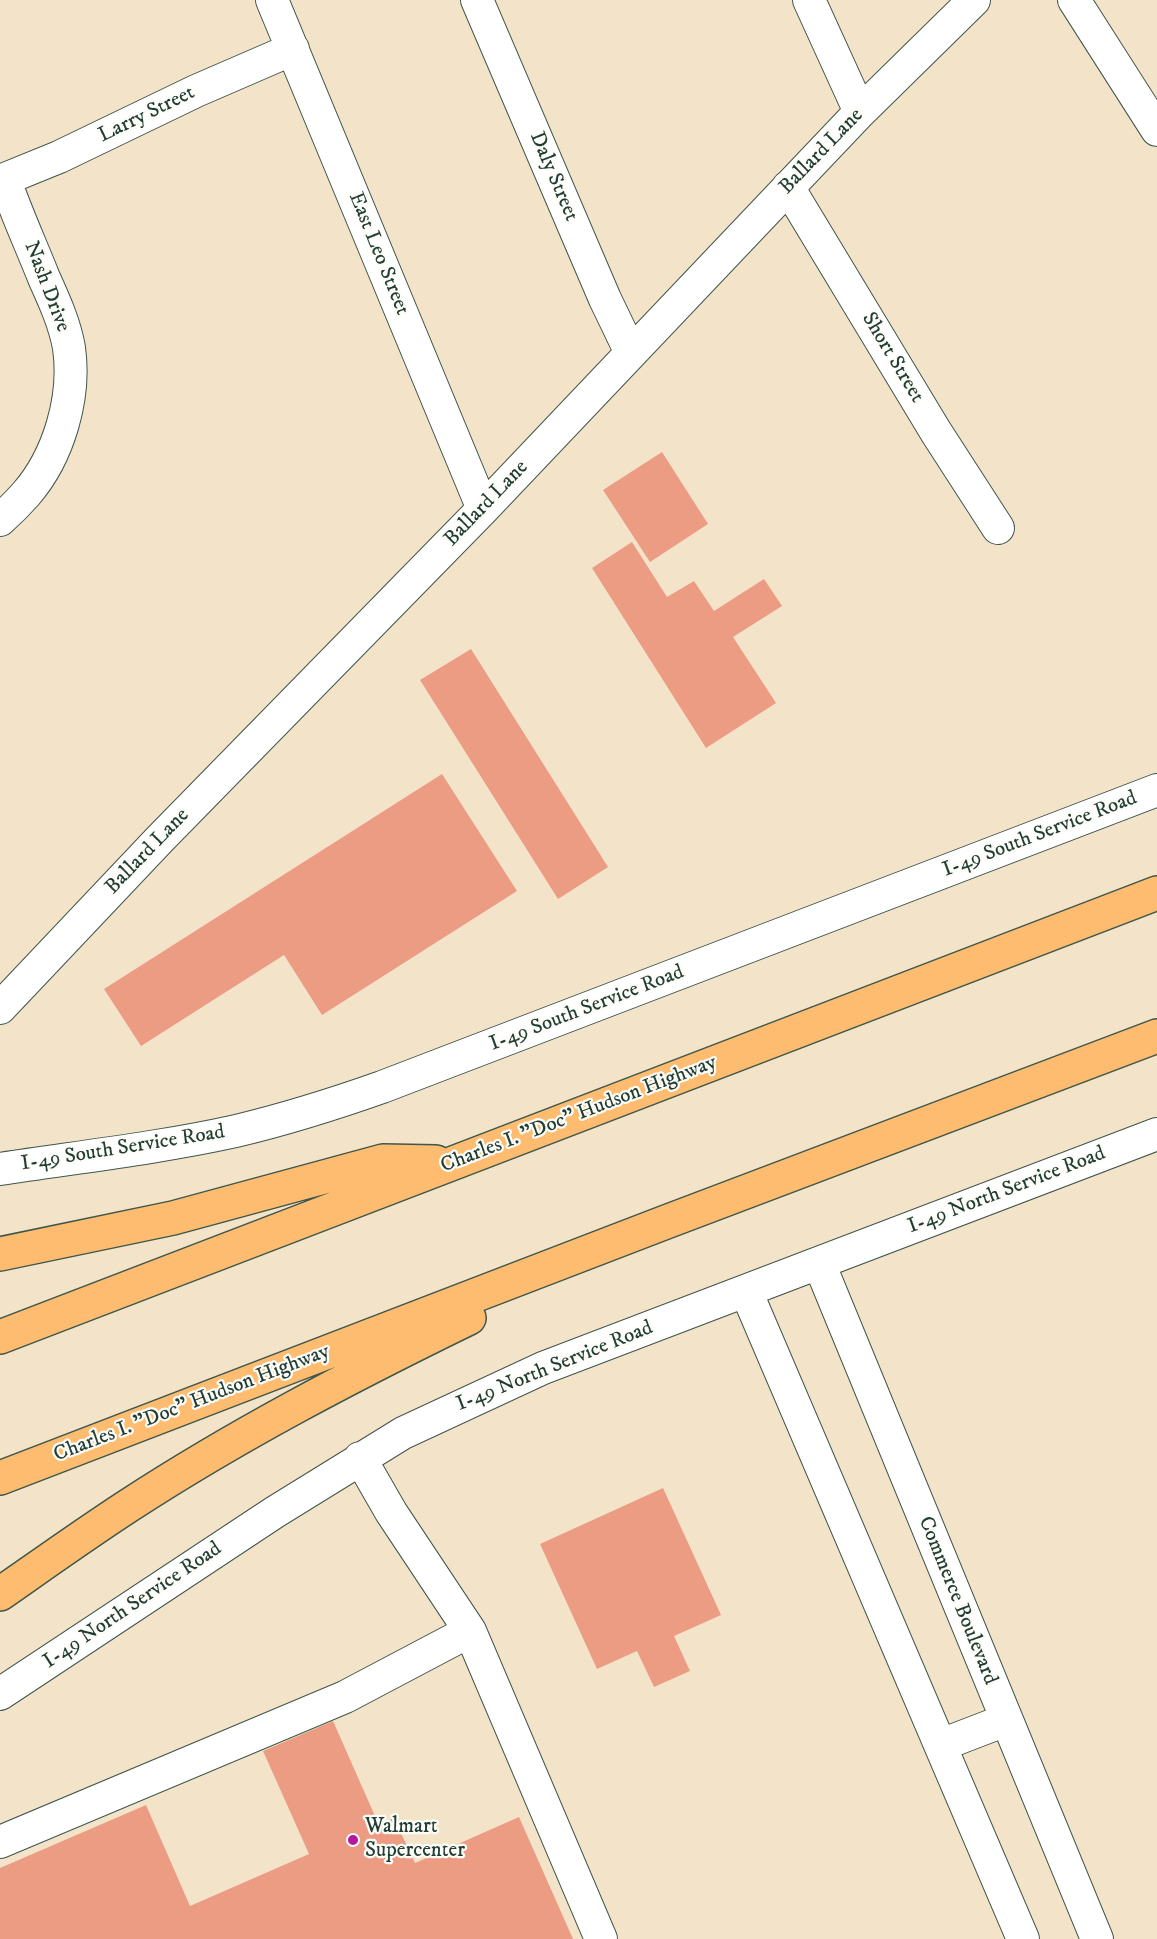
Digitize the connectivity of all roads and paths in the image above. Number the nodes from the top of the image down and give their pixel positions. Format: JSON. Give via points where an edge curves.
{"nodes":[{"id":1,"x":272,"y":0,"type":"edge"},
{"id":2,"x":477,"y":0,"type":"edge"},
{"id":3,"x":809,"y":0,"type":"edge"},
{"id":4,"x":974,"y":0,"type":"edge"},
{"id":5,"x":1074,"y":0,"type":"edge"},
{"id":6,"x":293,"y":49,"type":"junction"},
{"id":7,"x":860,"y":112,"type":"junction"},
{"id":8,"x":1157,"y":130,"type":"edge"},
{"id":9,"x":2,"y":181,"type":"edge"},
{"id":10,"x":788,"y":187,"type":"junction"},
{"id":11,"x":631,"y":353,"type":"junction"},
{"id":12,"x":483,"y":508,"type":"junction"},
{"id":13,"x":0,"y":520,"type":"edge"},
{"id":14,"x":998,"y":528,"type":"dead end"},
{"id":15,"x":1157,"y":790,"type":"edge"},
{"id":16,"x":1157,"y":893,"type":"edge"},
{"id":17,"x":0,"y":1008,"type":"edge"},
{"id":18,"x":1157,"y":1036,"type":"edge"},
{"id":19,"x":1157,"y":1134,"type":"edge"},
{"id":20,"x":453,"y":1162,"type":"junction"},
{"id":21,"x":0,"y":1169,"type":"edge"},
{"id":22,"x":666,"y":1222,"type":"junction"},
{"id":23,"x":0,"y":1254,"type":"edge"},
{"id":24,"x":819,"y":1263,"type":"junction"},
{"id":25,"x":746,"y":1291,"type":"junction"},
{"id":26,"x":0,"y":1336,"type":"edge"},
{"id":27,"x":360,"y":1458,"type":"junction"},
{"id":28,"x":0,"y":1478,"type":"edge"},
{"id":29,"x":0,"y":1594,"type":"edge"},
{"id":30,"x":470,"y":1630,"type":"junction"},
{"id":31,"x":0,"y":1694,"type":"edge"},
{"id":32,"x":1006,"y":1720,"type":"junction"},
{"id":33,"x":941,"y":1745,"type":"junction"},
{"id":34,"x":0,"y":1842,"type":"edge"},
{"id":35,"x":601,"y":1939,"type":"edge"},
{"id":36,"x":1023,"y":1939,"type":"edge"},
{"id":37,"x":1097,"y":1939,"type":"edge"}],
"edges":[{"from":1,"to":6,"type":"street","name":"East Leo Street"},
{"from":2,"to":11,"type":"street","name":"Daly Street"},
{"from":3,"to":7,"type":"street"},
{"from":4,"to":7,"type":"street","name":"Ballard Lane"},
{"from":5,"to":8,"type":"street"},
{"from":6,"to":9,"type":"street","name":"Larry Street"},
{"from":6,"to":12,"type":"street","name":"East Leo Street"},
{"from":7,"to":10,"type":"street","name":"Ballard Lane"},
{"from":9,"to":13,"type":"street","name":"Nash Drive","via":[[58,311],[69,347],[69,386],[62,425],[48,460],[27,493]]},
{"from":10,"to":11,"type":"street","name":"Ballard Lane"},
{"from":10,"to":14,"type":"street","name":"Short Street"},
{"from":11,"to":12,"type":"street","name":"Ballard Lane"},
{"from":12,"to":17,"type":"street","name":"Ballard Lane"},
{"from":15,"to":21,"type":"street","name":"I-49 South Service Road","via":[[309,1112],[234,1131]]},
{"from":16,"to":20,"type":"highway","name":"Charles I. \"Doc\" Hudson Highway"},
{"from":18,"to":22,"type":"highway","name":"Charles I. \"Doc\" Hudson Highway"},
{"from":19,"to":24,"type":"street","name":"I-49 North Service Road"},
{"from":20,"to":23,"type":"highway","via":[[383,1161],[173,1218]]},
{"from":20,"to":26,"type":"highway","name":"Charles I. \"Doc\" Hudson Highway"},
{"from":22,"to":28,"type":"highway","name":"Charles I. \"Doc\" Hudson Highway"},
{"from":22,"to":29,"type":"highway","via":[[393,1355],[259,1427],[130,1505]]},
{"from":24,"to":25,"type":"street","name":"I-49 North Service Road"},
{"from":24,"to":32,"type":"street","name":"Commerce Boulevard"},
{"from":25,"to":27,"type":"street","name":"I-49 North Service Road","via":[[507,1383],[403,1432]]},
{"from":25,"to":33,"type":"street"},
{"from":27,"to":30,"type":"street"},
{"from":27,"to":31,"type":"street","name":"I-49 North Service Road"},
{"from":30,"to":34,"type":"street","via":[[345,1697]]},
{"from":30,"to":35,"type":"street"},
{"from":32,"to":33,"type":"street"},
{"from":32,"to":37,"type":"street","name":"Commerce Boulevard"},
{"from":33,"to":36,"type":"street"}]}
